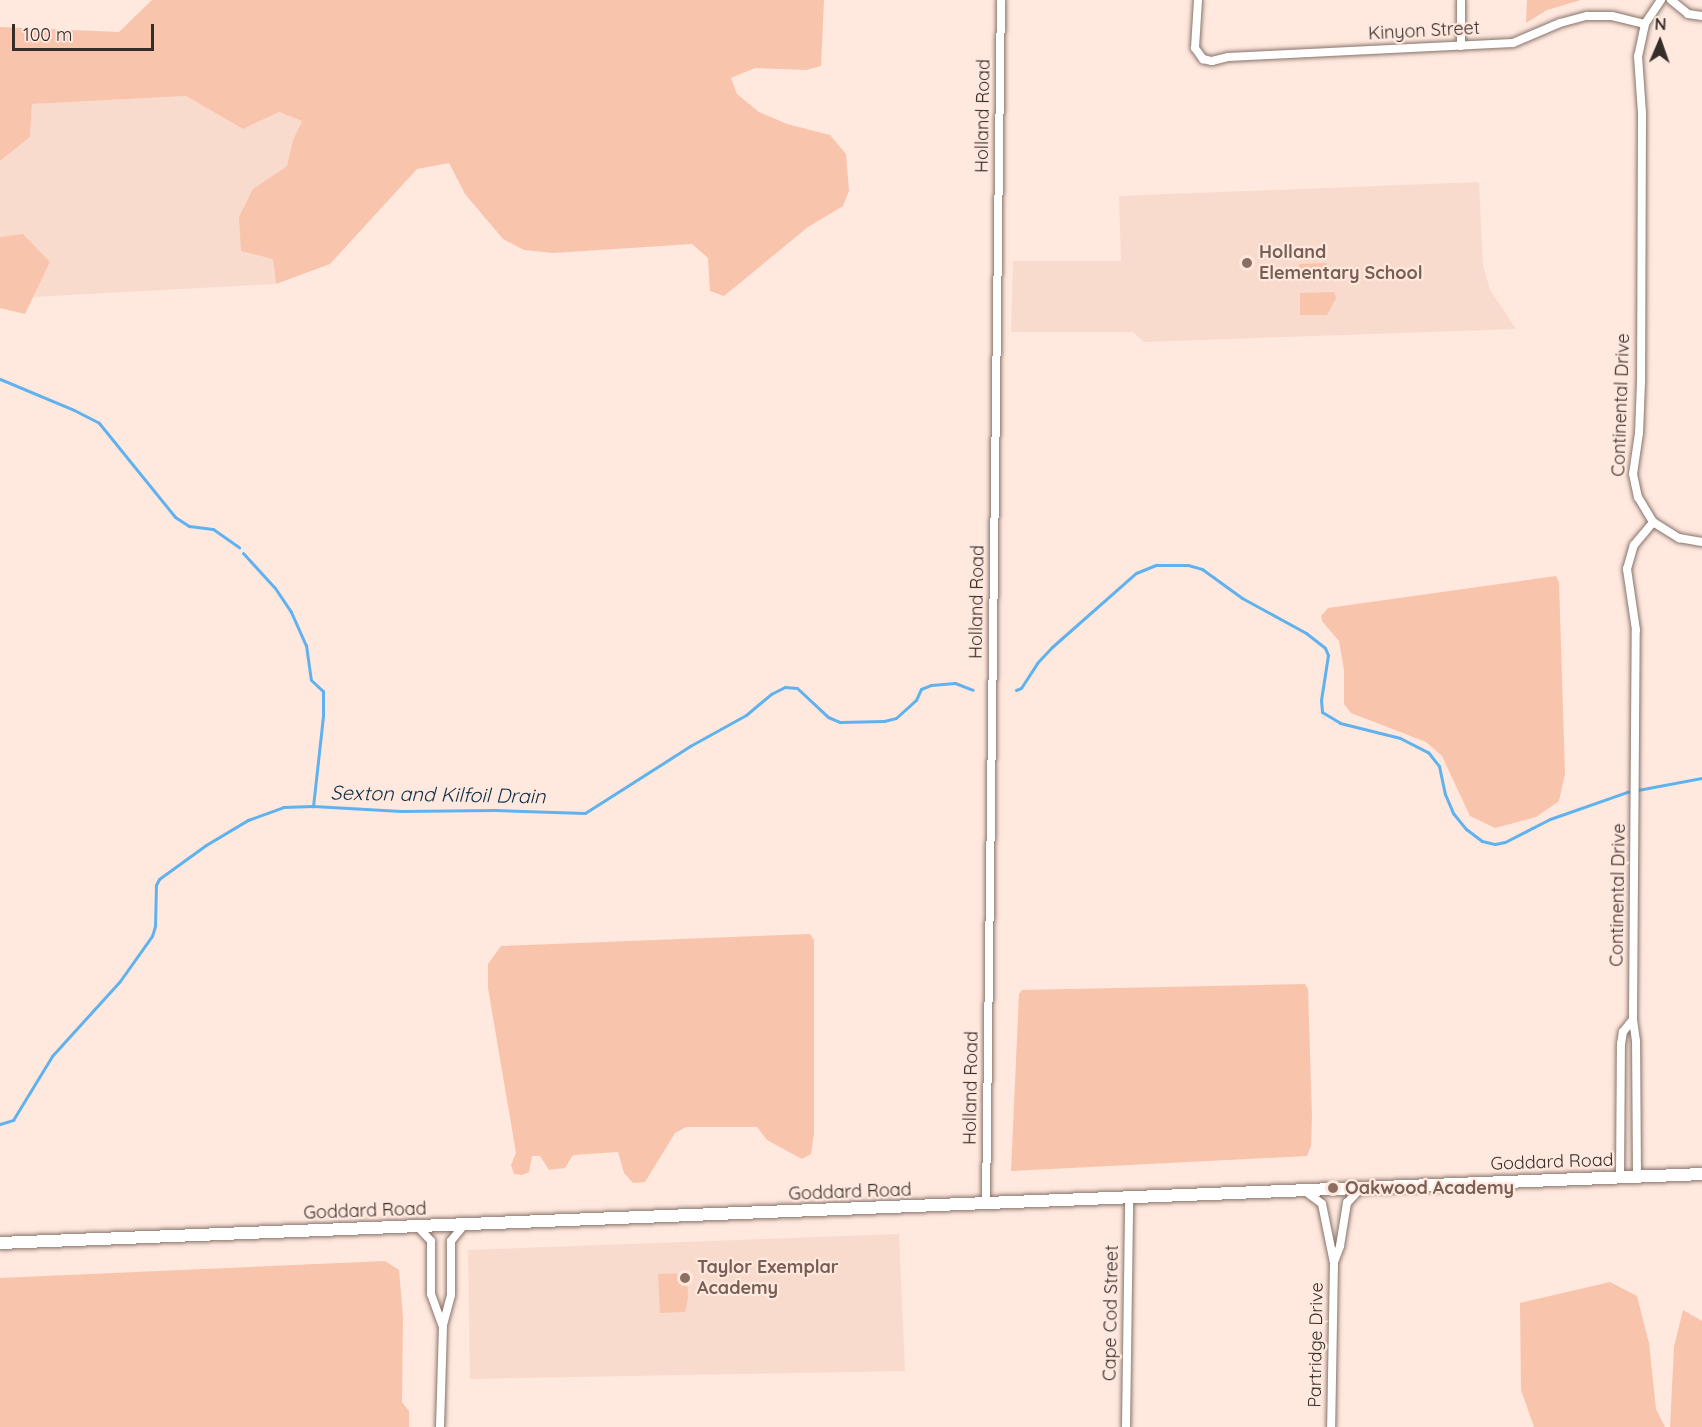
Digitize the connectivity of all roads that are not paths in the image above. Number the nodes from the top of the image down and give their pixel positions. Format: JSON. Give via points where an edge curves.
{"nodes":[{"id":1,"x":1001,"y":0,"type":"edge"},
{"id":2,"x":1198,"y":0,"type":"edge"},
{"id":3,"x":1461,"y":0,"type":"edge"},
{"id":4,"x":1661,"y":0,"type":"edge"},
{"id":5,"x":1671,"y":0,"type":"edge"},
{"id":6,"x":1702,"y":16,"type":"edge"},
{"id":7,"x":1646,"y":24,"type":"junction"},
{"id":8,"x":1461,"y":46,"type":"junction"},
{"id":9,"x":1653,"y":522,"type":"junction"},
{"id":10,"x":1702,"y":542,"type":"edge"},
{"id":11,"x":1633,"y":1019,"type":"junction"},
{"id":12,"x":1702,"y":1174,"type":"edge"},
{"id":13,"x":1637,"y":1177,"type":"junction"},
{"id":14,"x":1620,"y":1178,"type":"junction"},
{"id":15,"x":1362,"y":1188,"type":"junction"},
{"id":16,"x":1305,"y":1191,"type":"junction"},
{"id":17,"x":1129,"y":1199,"type":"junction"},
{"id":18,"x":986,"y":1205,"type":"junction"},
{"id":19,"x":465,"y":1226,"type":"junction"},
{"id":20,"x":418,"y":1227,"type":"junction"},
{"id":21,"x":0,"y":1243,"type":"edge"},
{"id":22,"x":1334,"y":1263,"type":"junction"},
{"id":23,"x":442,"y":1325,"type":"junction"},
{"id":24,"x":440,"y":1427,"type":"edge"},
{"id":25,"x":1126,"y":1427,"type":"edge"},
{"id":26,"x":1331,"y":1427,"type":"edge"}],
"edges":[{"from":1,"to":18,"type":"street","name":"Holland Road"},
{"from":2,"to":8,"type":"street","name":"Kinyon Street","via":[[1195,48],[1200,56],[1212,61],[1228,57]]},
{"from":3,"to":8,"type":"street"},
{"from":4,"to":7,"type":"street","name":"Continental Drive"},
{"from":5,"to":6,"type":"street","via":[[1688,14]]},
{"from":7,"to":8,"type":"street","name":"Kinyon Street","via":[[1612,16],[1587,16],[1513,43]]},
{"from":7,"to":9,"type":"street","name":"Continental Drive","via":[[1638,56],[1642,113],[1641,370],[1633,474],[1638,497]]},
{"from":9,"to":10,"type":"street","via":[[1679,538]]},
{"from":9,"to":11,"type":"street","name":"Continental Drive","via":[[1634,545],[1627,569],[1636,630]]},
{"from":11,"to":13,"type":"street","name":"Continental Drive"},
{"from":11,"to":14,"type":"street","name":"Continental Drive","via":[[1623,1032],[1621,1044]]},
{"from":12,"to":13,"type":"main road","name":"Goddard Road"},
{"from":13,"to":14,"type":"main road","name":"Goddard Road"},
{"from":14,"to":15,"type":"main road","name":"Goddard Road"},
{"from":15,"to":16,"type":"main road","name":"Goddard Road"},
{"from":15,"to":22,"type":"street","via":[[1347,1203]]},
{"from":16,"to":17,"type":"main road","name":"Goddard Road"},
{"from":16,"to":22,"type":"street","via":[[1322,1204]]},
{"from":17,"to":18,"type":"main road","name":"Goddard Road"},
{"from":17,"to":25,"type":"street","name":"Cape Cod Street"},
{"from":18,"to":19,"type":"main road","name":"Goddard Road"},
{"from":19,"to":20,"type":"main road","name":"Goddard Road"},
{"from":19,"to":23,"type":"street","via":[[451,1241],[452,1295]]},
{"from":20,"to":21,"type":"main road","name":"Goddard Road"},
{"from":20,"to":23,"type":"street","via":[[431,1241],[431,1294]]},
{"from":22,"to":26,"type":"street","name":"Partridge Drive"},
{"from":23,"to":24,"type":"street"}]}
